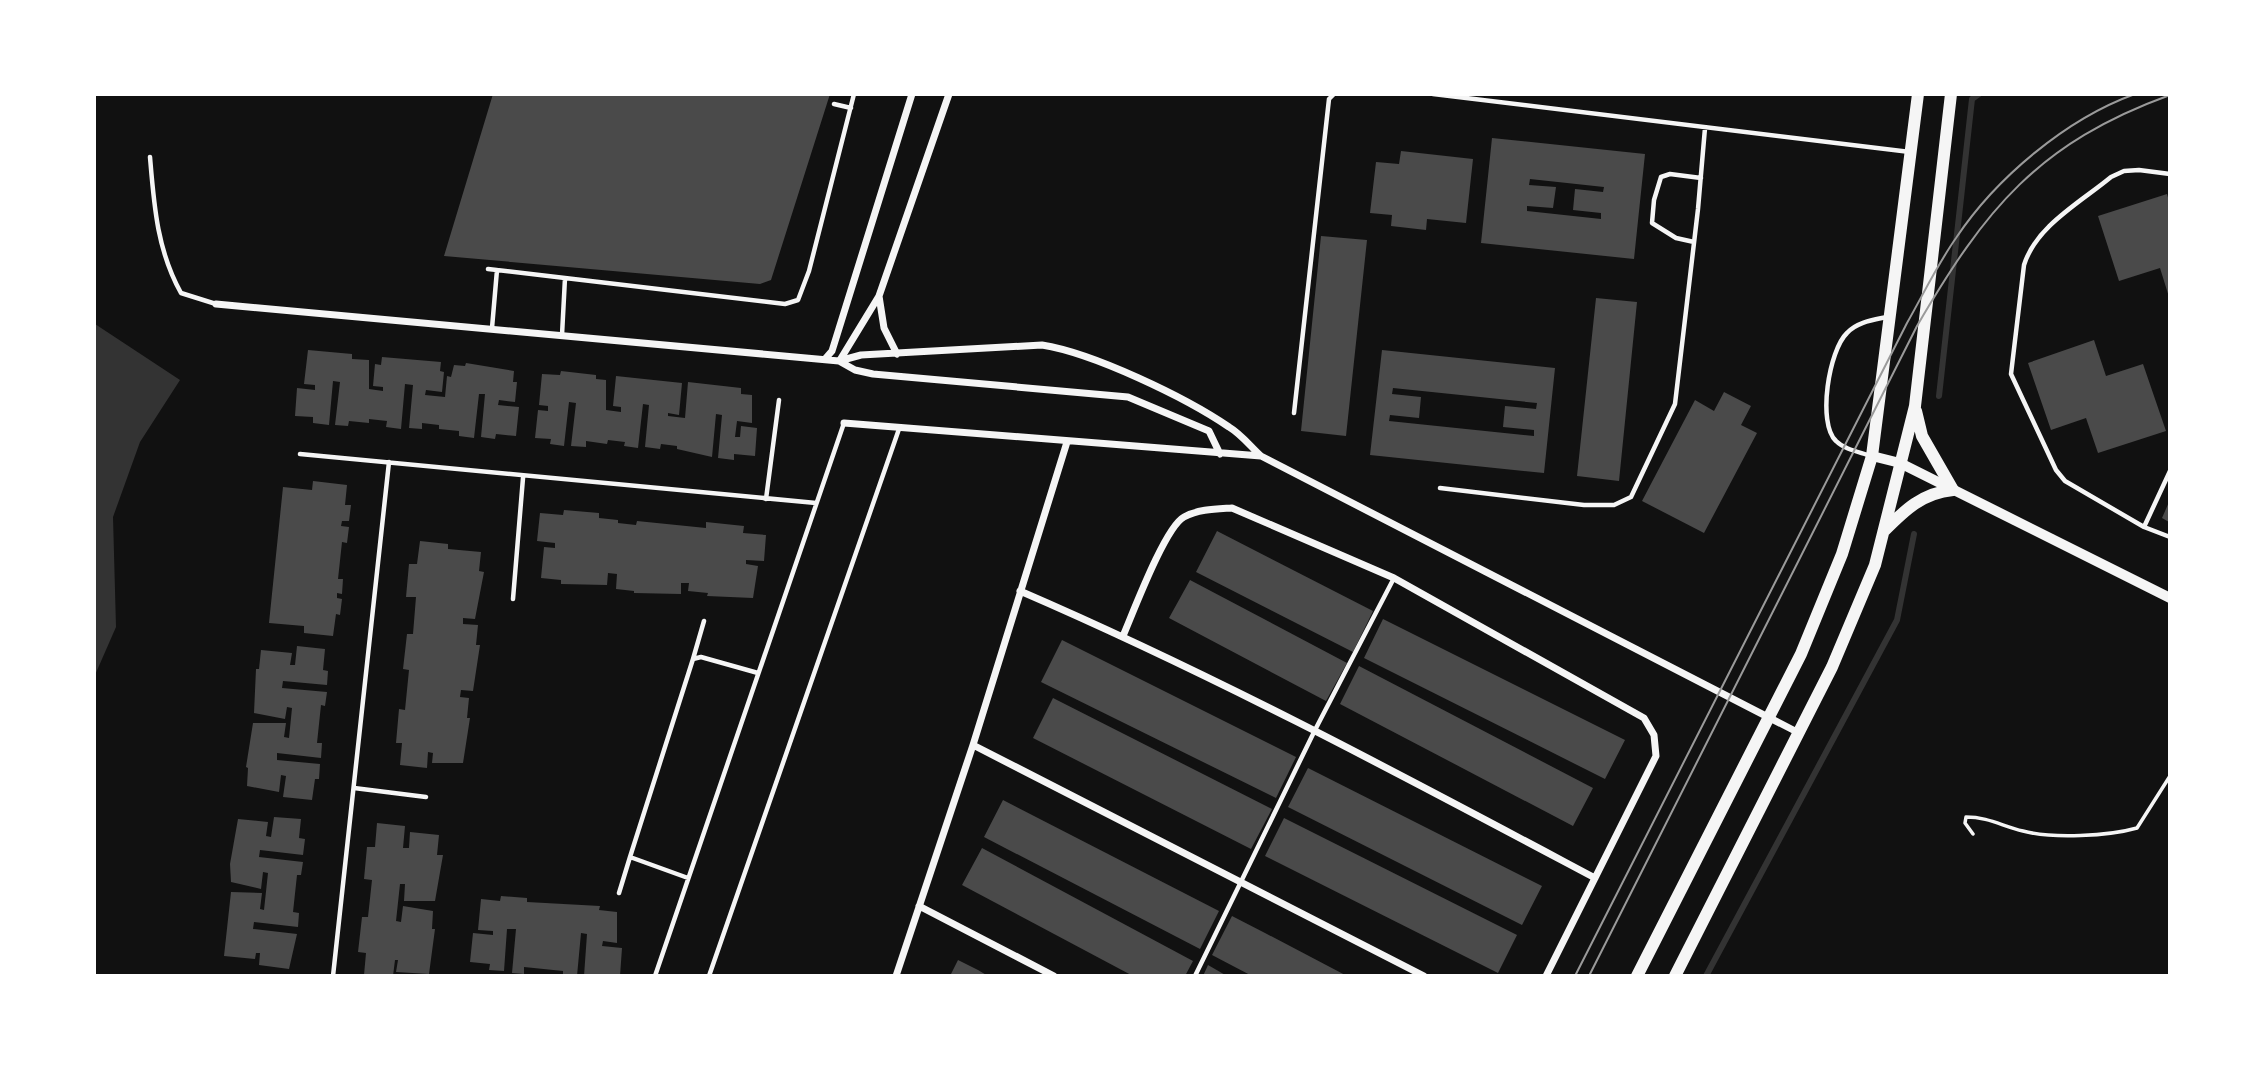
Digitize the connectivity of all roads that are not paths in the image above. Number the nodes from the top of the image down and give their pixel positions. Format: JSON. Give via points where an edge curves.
{"nodes":[{"id":1,"x":854,"y":94,"type":"edge"},
{"id":2,"x":912,"y":94,"type":"edge"},
{"id":3,"x":949,"y":94,"type":"edge"},
{"id":4,"x":1334,"y":94,"type":"edge"},
{"id":5,"x":1433,"y":94,"type":"edge"},
{"id":6,"x":1918,"y":94,"type":"edge"},
{"id":7,"x":1951,"y":94,"type":"edge"},
{"id":8,"x":834,"y":104,"type":"dead end"},
{"id":9,"x":850,"y":108,"type":"junction"},
{"id":10,"x":1704,"y":128,"type":"junction"},
{"id":11,"x":1911,"y":152,"type":"junction"},
{"id":12,"x":150,"y":157,"type":"dead end"},
{"id":13,"x":2169,"y":174,"type":"edge"},
{"id":14,"x":1701,"y":178,"type":"junction"},
{"id":15,"x":1694,"y":242,"type":"junction"},
{"id":16,"x":488,"y":269,"type":"dead end"},
{"id":17,"x":498,"y":270,"type":"junction"},
{"id":18,"x":565,"y":278,"type":"junction"},
{"id":19,"x":880,"y":296,"type":"junction"},
{"id":20,"x":216,"y":304,"type":"joint"},
{"id":21,"x":1890,"y":316,"type":"junction"},
{"id":22,"x":492,"y":328,"type":"junction"},
{"id":23,"x":562,"y":335,"type":"junction"},
{"id":24,"x":897,"y":354,"type":"junction"},
{"id":25,"x":825,"y":359,"type":"junction"},
{"id":26,"x":839,"y":360,"type":"junction"},
{"id":27,"x":779,"y":400,"type":"dead end"},
{"id":28,"x":1915,"y":406,"type":"junction"},
{"id":29,"x":1294,"y":413,"type":"dead end"},
{"id":30,"x":844,"y":423,"type":"joint"},
{"id":31,"x":900,"y":429,"type":"junction"},
{"id":32,"x":1067,"y":442,"type":"junction"},
{"id":33,"x":300,"y":454,"type":"dead end"},
{"id":34,"x":1220,"y":454,"type":"junction"},
{"id":35,"x":1261,"y":456,"type":"junction"},
{"id":36,"x":1872,"y":456,"type":"junction"},
{"id":37,"x":389,"y":462,"type":"junction"},
{"id":38,"x":1900,"y":463,"type":"junction"},
{"id":39,"x":2169,"y":471,"type":"edge"},
{"id":40,"x":523,"y":478,"type":"junction"},
{"id":41,"x":1440,"y":488,"type":"dead end"},
{"id":42,"x":1953,"y":490,"type":"junction"},
{"id":43,"x":766,"y":499,"type":"junction"},
{"id":44,"x":816,"y":503,"type":"junction"},
{"id":45,"x":2144,"y":527,"type":"junction"},
{"id":46,"x":1883,"y":531,"type":"junction"},
{"id":47,"x":2169,"y":537,"type":"edge"},
{"id":48,"x":1394,"y":578,"type":"junction"},
{"id":49,"x":1020,"y":592,"type":"junction"},
{"id":50,"x":2169,"y":598,"type":"edge"},
{"id":51,"x":513,"y":599,"type":"dead end"},
{"id":52,"x":704,"y":621,"type":"dead end"},
{"id":53,"x":1123,"y":636,"type":"junction"},
{"id":54,"x":693,"y":659,"type":"junction"},
{"id":55,"x":758,"y":673,"type":"junction"},
{"id":56,"x":1768,"y":718,"type":"junction"},
{"id":57,"x":1315,"y":730,"type":"junction"},
{"id":58,"x":1799,"y":733,"type":"junction"},
{"id":59,"x":973,"y":745,"type":"junction"},
{"id":60,"x":354,"y":789,"type":"junction"},
{"id":61,"x":426,"y":797,"type":"dead end"},
{"id":62,"x":631,"y":857,"type":"junction"},
{"id":63,"x":688,"y":878,"type":"junction"},
{"id":64,"x":1595,"y":878,"type":"junction"},
{"id":65,"x":1240,"y":881,"type":"junction"},
{"id":66,"x":619,"y":893,"type":"dead end"},
{"id":67,"x":919,"y":906,"type":"junction"},
{"id":68,"x":333,"y":975,"type":"edge"},
{"id":69,"x":655,"y":975,"type":"edge"},
{"id":70,"x":709,"y":975,"type":"edge"},
{"id":71,"x":896,"y":975,"type":"edge"},
{"id":72,"x":1054,"y":975,"type":"edge"},
{"id":73,"x":1195,"y":975,"type":"edge"},
{"id":74,"x":1424,"y":975,"type":"edge"},
{"id":75,"x":1546,"y":975,"type":"edge"},
{"id":76,"x":1637,"y":975,"type":"edge"},
{"id":77,"x":1675,"y":975,"type":"edge"}],
"edges":[{"from":1,"to":9,"type":"lane"},
{"from":2,"to":25,"type":"street","via":[[832,351]]},
{"from":3,"to":19,"type":"street"},
{"from":4,"to":29,"type":"lane","via":[[1329,99]]},
{"from":5,"to":10,"type":"lane"},
{"from":6,"to":11,"type":"main road"},
{"from":7,"to":28,"type":"main road"},
{"from":8,"to":9,"type":"lane"},
{"from":9,"to":18,"type":"lane","via":[[798,300],[785,304]]},
{"from":10,"to":11,"type":"lane"},
{"from":10,"to":14,"type":"lane"},
{"from":11,"to":21,"type":"main road"},
{"from":12,"to":20,"type":"lane","via":[[155,223],[168,270],[181,293]]},
{"from":13,"to":45,"type":"lane","via":[[2124,171],[2111,177],[2040,236],[2024,265],[2011,360],[2015,387],[2056,470],[2079,491]]},
{"from":14,"to":15,"type":"lane"},
{"from":14,"to":15,"type":"lane","via":[[1661,177],[1654,200],[1652,223]]},
{"from":15,"to":41,"type":"lane","via":[[1675,404],[1631,497],[1614,505],[1584,505]]},
{"from":16,"to":17,"type":"lane"},
{"from":17,"to":18,"type":"lane"},
{"from":17,"to":22,"type":"lane"},
{"from":18,"to":23,"type":"lane"},
{"from":19,"to":24,"type":"street","via":[[884,328]]},
{"from":19,"to":26,"type":"street"},
{"from":20,"to":22,"type":"street"},
{"from":21,"to":36,"type":"main road"},
{"from":21,"to":36,"type":"lane","via":[[1863,322],[1847,332],[1838,346],[1825,407],[1836,441]]},
{"from":22,"to":23,"type":"street"},
{"from":23,"to":25,"type":"street"},
{"from":24,"to":26,"type":"street"},
{"from":24,"to":35,"type":"street","via":[[1001,345],[1070,349],[1231,428]]},
{"from":25,"to":26,"type":"street"},
{"from":26,"to":34,"type":"street","via":[[873,374],[1128,397],[1209,432]]},
{"from":27,"to":43,"type":"lane"},
{"from":28,"to":38,"type":"main road"},
{"from":28,"to":42,"type":"main road","via":[[1922,436]]},
{"from":30,"to":31,"type":"street"},
{"from":30,"to":44,"type":"lane"},
{"from":31,"to":32,"type":"street"},
{"from":31,"to":70,"type":"lane"},
{"from":32,"to":34,"type":"street"},
{"from":32,"to":49,"type":"street"},
{"from":33,"to":37,"type":"lane"},
{"from":34,"to":35,"type":"street"},
{"from":35,"to":56,"type":"street"},
{"from":36,"to":38,"type":"street"},
{"from":36,"to":56,"type":"main road","via":[[1842,554],[1801,654]]},
{"from":37,"to":40,"type":"lane"},
{"from":37,"to":60,"type":"lane"},
{"from":38,"to":42,"type":"street"},
{"from":38,"to":46,"type":"main road"},
{"from":39,"to":45,"type":"lane"},
{"from":40,"to":43,"type":"lane"},
{"from":40,"to":51,"type":"lane"},
{"from":42,"to":46,"type":"main road","via":[[1936,492],[1910,505]]},
{"from":42,"to":50,"type":"street"},
{"from":43,"to":44,"type":"lane"},
{"from":44,"to":55,"type":"lane"},
{"from":45,"to":47,"type":"lane"},
{"from":46,"to":58,"type":"main road","via":[[1875,565]]},
{"from":48,"to":53,"type":"street","via":[[1232,508],[1203,510],[1181,517],[1159,552]]},
{"from":48,"to":57,"type":"lane"},
{"from":48,"to":64,"type":"street","via":[[1644,718],[1654,735],[1656,756]]},
{"from":49,"to":53,"type":"street"},
{"from":49,"to":59,"type":"street"},
{"from":52,"to":54,"type":"lane"},
{"from":53,"to":57,"type":"street"},
{"from":54,"to":55,"type":"lane","via":[[701,657]]},
{"from":54,"to":62,"type":"lane"},
{"from":55,"to":63,"type":"lane"},
{"from":56,"to":58,"type":"street"},
{"from":56,"to":76,"type":"main road"},
{"from":57,"to":64,"type":"street"},
{"from":57,"to":65,"type":"lane"},
{"from":58,"to":77,"type":"main road"},
{"from":59,"to":65,"type":"street"},
{"from":59,"to":67,"type":"street"},
{"from":60,"to":61,"type":"lane"},
{"from":60,"to":68,"type":"lane"},
{"from":62,"to":63,"type":"lane"},
{"from":62,"to":66,"type":"lane"},
{"from":63,"to":69,"type":"lane"},
{"from":64,"to":75,"type":"street"},
{"from":65,"to":73,"type":"lane"},
{"from":65,"to":74,"type":"street"},
{"from":67,"to":71,"type":"street"},
{"from":67,"to":72,"type":"street"}]}
